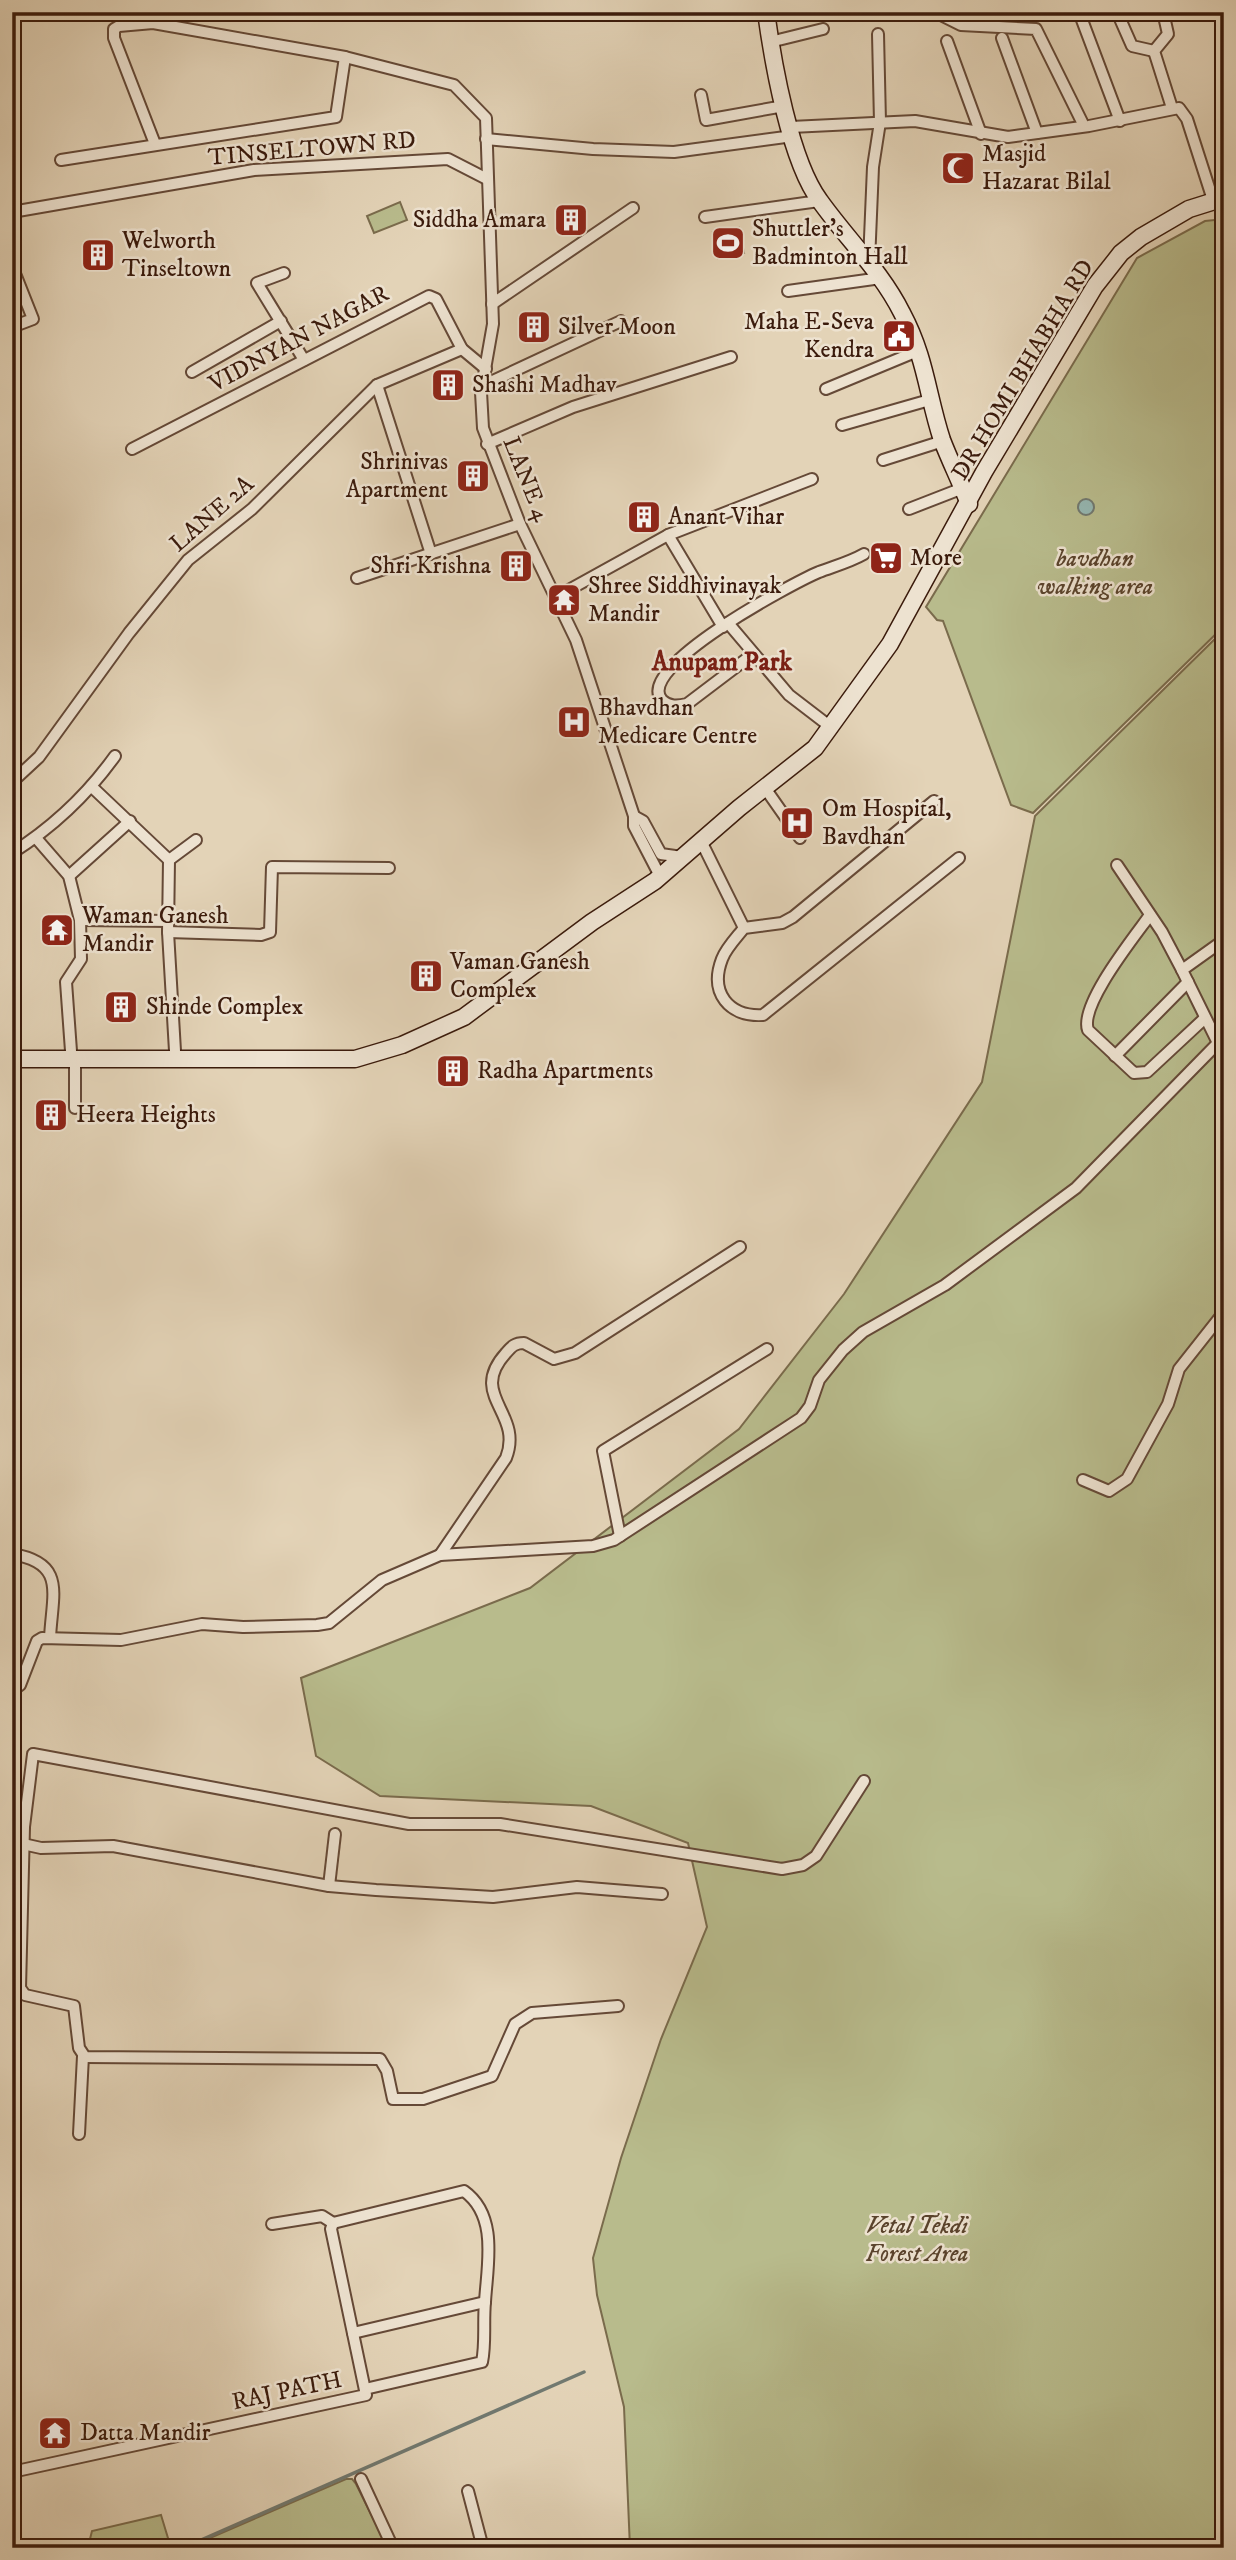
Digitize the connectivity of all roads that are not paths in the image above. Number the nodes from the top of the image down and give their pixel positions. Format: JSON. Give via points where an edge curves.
{"nodes":[{"id":1,"x":766,"y":12,"type":"edge"},
{"id":2,"x":935,"y":12,"type":"edge"},
{"id":3,"x":1079,"y":12,"type":"edge"},
{"id":4,"x":1117,"y":12,"type":"edge"},
{"id":5,"x":1163,"y":12,"type":"edge"},
{"id":6,"x":823,"y":29,"type":"dead end"},
{"id":7,"x":878,"y":34,"type":"dead end"},
{"id":8,"x":1002,"y":38,"type":"dead end"},
{"id":9,"x":947,"y":41,"type":"dead end"},
{"id":10,"x":770,"y":42,"type":"junction"},
{"id":11,"x":1154,"y":51,"type":"junction"},
{"id":12,"x":345,"y":57,"type":"junction"},
{"id":13,"x":701,"y":95,"type":"dead end"},
{"id":14,"x":784,"y":106,"type":"junction"},
{"id":15,"x":1171,"y":108,"type":"junction"},
{"id":16,"x":1120,"y":121,"type":"junction"},
{"id":17,"x":880,"y":122,"type":"junction"},
{"id":18,"x":1084,"y":126,"type":"junction"},
{"id":19,"x":792,"y":131,"type":"junction"},
{"id":20,"x":1037,"y":133,"type":"junction"},
{"id":21,"x":981,"y":134,"type":"junction"},
{"id":22,"x":486,"y":139,"type":"junction"},
{"id":23,"x":155,"y":144,"type":"junction"},
{"id":24,"x":61,"y":160,"type":"dead end"},
{"id":25,"x":487,"y":179,"type":"junction"},
{"id":26,"x":1219,"y":199,"type":"edge"},
{"id":27,"x":819,"y":201,"type":"junction"},
{"id":28,"x":633,"y":208,"type":"dead end"},
{"id":29,"x":12,"y":212,"type":"edge"},
{"id":30,"x":705,"y":217,"type":"dead end"},
{"id":31,"x":869,"y":262,"type":"junction"},
{"id":32,"x":12,"y":266,"type":"edge"},
{"id":33,"x":284,"y":273,"type":"dead end"},
{"id":34,"x":881,"y":278,"type":"junction"},
{"id":35,"x":788,"y":291,"type":"dead end"},
{"id":36,"x":492,"y":304,"type":"junction"},
{"id":37,"x":281,"y":321,"type":"junction"},
{"id":38,"x":621,"y":321,"type":"dead end"},
{"id":39,"x":12,"y":327,"type":"edge"},
{"id":40,"x":462,"y":349,"type":"junction"},
{"id":41,"x":920,"y":350,"type":"junction"},
{"id":42,"x":731,"y":356,"type":"dead end"},
{"id":43,"x":304,"y":360,"type":"junction"},
{"id":44,"x":486,"y":369,"type":"junction"},
{"id":45,"x":192,"y":372,"type":"dead end"},
{"id":46,"x":377,"y":385,"type":"junction"},
{"id":47,"x":482,"y":386,"type":"junction"},
{"id":48,"x":826,"y":388,"type":"dead end"},
{"id":49,"x":933,"y":399,"type":"junction"},
{"id":50,"x":842,"y":425,"type":"dead end"},
{"id":51,"x":943,"y":441,"type":"junction"},
{"id":52,"x":488,"y":443,"type":"junction"},
{"id":53,"x":132,"y":449,"type":"dead end"},
{"id":54,"x":883,"y":460,"type":"dead end"},
{"id":55,"x":812,"y":479,"type":"dead end"},
{"id":56,"x":962,"y":488,"type":"junction"},
{"id":57,"x":969,"y":504,"type":"junction"},
{"id":58,"x":909,"y":509,"type":"dead end"},
{"id":59,"x":520,"y":524,"type":"junction"},
{"id":60,"x":668,"y":535,"type":"junction"},
{"id":61,"x":431,"y":554,"type":"junction"},
{"id":62,"x":864,"y":554,"type":"dead end"},
{"id":63,"x":357,"y":578,"type":"dead end"},
{"id":64,"x":556,"y":597,"type":"junction"},
{"id":65,"x":726,"y":625,"type":"junction"},
{"id":66,"x":754,"y":654,"type":"junction"},
{"id":67,"x":832,"y":728,"type":"junction"},
{"id":68,"x":115,"y":756,"type":"dead end"},
{"id":69,"x":12,"y":782,"type":"edge"},
{"id":70,"x":92,"y":788,"type":"junction"},
{"id":71,"x":765,"y":788,"type":"junction"},
{"id":72,"x":934,"y":801,"type":"dead end"},
{"id":73,"x":634,"y":816,"type":"junction"},
{"id":74,"x":130,"y":821,"type":"junction"},
{"id":75,"x":36,"y":838,"type":"junction"},
{"id":76,"x":800,"y":838,"type":"dead end"},
{"id":77,"x":196,"y":840,"type":"dead end"},
{"id":78,"x":701,"y":841,"type":"junction"},
{"id":79,"x":12,"y":853,"type":"edge"},
{"id":80,"x":682,"y":857,"type":"junction"},
{"id":81,"x":959,"y":858,"type":"dead end"},
{"id":82,"x":169,"y":860,"type":"junction"},
{"id":83,"x":1117,"y":865,"type":"dead end"},
{"id":84,"x":389,"y":868,"type":"dead end"},
{"id":85,"x":69,"y":876,"type":"junction"},
{"id":86,"x":660,"y":876,"type":"junction"},
{"id":87,"x":1150,"y":915,"type":"junction"},
{"id":88,"x":80,"y":920,"type":"junction"},
{"id":89,"x":169,"y":926,"type":"junction"},
{"id":90,"x":744,"y":928,"type":"junction"},
{"id":91,"x":1224,"y":940,"type":"edge"},
{"id":92,"x":1182,"y":970,"type":"junction"},
{"id":93,"x":1188,"y":982,"type":"junction"},
{"id":94,"x":1205,"y":1018,"type":"junction"},
{"id":95,"x":1221,"y":1041,"type":"edge"},
{"id":96,"x":12,"y":1051,"type":"edge"},
{"id":97,"x":176,"y":1051,"type":"junction"},
{"id":98,"x":73,"y":1055,"type":"junction"},
{"id":99,"x":1115,"y":1056,"type":"junction"},
{"id":100,"x":12,"y":1059,"type":"edge"},
{"id":101,"x":211,"y":1059,"type":"junction"},
{"id":102,"x":75,"y":1108,"type":"dead end"},
{"id":103,"x":740,"y":1247,"type":"dead end"},
{"id":104,"x":1224,"y":1312,"type":"edge"},
{"id":105,"x":767,"y":1349,"type":"dead end"},
{"id":106,"x":1083,"y":1480,"type":"dead end"},
{"id":107,"x":620,"y":1536,"type":"junction"},
{"id":108,"x":12,"y":1554,"type":"edge"},
{"id":109,"x":440,"y":1555,"type":"junction"},
{"id":110,"x":50,"y":1638,"type":"junction"},
{"id":111,"x":12,"y":1691,"type":"edge"},
{"id":112,"x":864,"y":1782,"type":"dead end"},
{"id":113,"x":18,"y":1826,"type":"edge"},
{"id":114,"x":335,"y":1834,"type":"dead end"},
{"id":115,"x":23,"y":1844,"type":"junction"},
{"id":116,"x":329,"y":1886,"type":"junction"},
{"id":117,"x":662,"y":1894,"type":"dead end"},
{"id":118,"x":618,"y":2006,"type":"dead end"},
{"id":119,"x":83,"y":2056,"type":"junction"},
{"id":120,"x":12,"y":2091,"type":"edge"},
{"id":121,"x":12,"y":2111,"type":"edge"},
{"id":122,"x":79,"y":2134,"type":"dead end"},
{"id":123,"x":333,"y":2222,"type":"junction"},
{"id":124,"x":272,"y":2224,"type":"dead end"},
{"id":125,"x":485,"y":2302,"type":"junction"},
{"id":126,"x":353,"y":2333,"type":"junction"},
{"id":127,"x":366,"y":2392,"type":"junction"},
{"id":128,"x":12,"y":2472,"type":"edge"},
{"id":129,"x":361,"y":2479,"type":"dead end"},
{"id":130,"x":468,"y":2491,"type":"dead end"},
{"id":131,"x":393,"y":2548,"type":"edge"},
{"id":132,"x":483,"y":2548,"type":"edge"}],
"edges":[{"from":1,"to":10,"type":"main road"},
{"from":2,"to":18,"type":"street","via":[[961,25],[1036,29]]},
{"from":3,"to":16,"type":"street"},
{"from":4,"to":11,"type":"street","via":[[1132,46]]},
{"from":5,"to":11,"type":"street","via":[[1168,34]]},
{"from":6,"to":10,"type":"street"},
{"from":7,"to":17,"type":"street"},
{"from":8,"to":20,"type":"street"},
{"from":9,"to":21,"type":"street"},
{"from":10,"to":14,"type":"main road"},
{"from":11,"to":15,"type":"street"},
{"from":12,"to":22,"type":"street","name":"LANE 4","via":[[454,85],[486,118]]},
{"from":12,"to":23,"type":"street","via":[[336,117]]},
{"from":12,"to":23,"type":"street","name":"LANE 4","via":[[153,23],[119,26],[114,38]]},
{"from":13,"to":14,"type":"street","via":[[706,120]]},
{"from":14,"to":19,"type":"main road"},
{"from":15,"to":16,"type":"street"},
{"from":15,"to":26,"type":"street","via":[[1179,108],[1187,119]]},
{"from":16,"to":18,"type":"street"},
{"from":17,"to":19,"type":"street"},
{"from":17,"to":21,"type":"street","via":[[915,121]]},
{"from":17,"to":31,"type":"street"},
{"from":18,"to":20,"type":"street"},
{"from":19,"to":22,"type":"street","via":[[674,152]]},
{"from":19,"to":27,"type":"main road"},
{"from":20,"to":21,"type":"street"},
{"from":22,"to":25,"type":"street","name":"LANE 4"},
{"from":23,"to":24,"type":"street"},
{"from":25,"to":29,"type":"street","name":"TINSELTOWN RD","via":[[448,159],[254,170]]},
{"from":25,"to":36,"type":"street","name":"LANE 4"},
{"from":26,"to":57,"type":"main road","name":"DR HOMI BHABHA RD","via":[[1163,223],[1121,253],[1050,359]]},
{"from":27,"to":30,"type":"street"},
{"from":27,"to":31,"type":"main road"},
{"from":28,"to":36,"type":"street"},
{"from":31,"to":34,"type":"main road"},
{"from":32,"to":39,"type":"street","via":[[33,319]]},
{"from":33,"to":37,"type":"street","via":[[257,283]]},
{"from":34,"to":35,"type":"street"},
{"from":34,"to":41,"type":"main road"},
{"from":36,"to":44,"type":"street","name":"LANE 4"},
{"from":37,"to":43,"type":"street"},
{"from":37,"to":45,"type":"street"},
{"from":38,"to":47,"type":"street"},
{"from":40,"to":43,"type":"street","name":"VIDNYAN NAGAR","via":[[436,299],[429,296]]},
{"from":40,"to":44,"type":"street"},
{"from":40,"to":46,"type":"street","name":"LANE 2A"},
{"from":41,"to":48,"type":"street"},
{"from":41,"to":49,"type":"main road"},
{"from":42,"to":52,"type":"street","via":[[573,407]]},
{"from":43,"to":53,"type":"street","name":"VIDNYAN NAGAR"},
{"from":44,"to":47,"type":"street","name":"LANE 4"},
{"from":46,"to":61,"type":"street"},
{"from":46,"to":69,"type":"street","name":"LANE 2A","via":[[252,509],[188,560],[39,757]]},
{"from":47,"to":52,"type":"street","name":"LANE 4"},
{"from":49,"to":50,"type":"street"},
{"from":49,"to":51,"type":"main road"},
{"from":51,"to":54,"type":"street"},
{"from":51,"to":56,"type":"main road"},
{"from":52,"to":59,"type":"street","name":"LANE 4"},
{"from":55,"to":60,"type":"street"},
{"from":56,"to":57,"type":"main road"},
{"from":56,"to":58,"type":"street"},
{"from":57,"to":67,"type":"main road","name":"DR HOMI BHABHA RD","via":[[890,644]]},
{"from":59,"to":61,"type":"street"},
{"from":59,"to":64,"type":"street","name":"LANE 4"},
{"from":60,"to":64,"type":"street"},
{"from":60,"to":65,"type":"street"},
{"from":61,"to":63,"type":"street"},
{"from":62,"to":65,"type":"street","via":[[797,583]]},
{"from":64,"to":73,"type":"street","name":"LANE 4","via":[[576,640]]},
{"from":65,"to":66,"type":"street"},
{"from":65,"to":66,"type":"street","via":[[668,667],[657,685],[659,696],[666,703],[687,704]]},
{"from":66,"to":67,"type":"street","via":[[789,695]]},
{"from":67,"to":71,"type":"main road","name":"DR HOMI BHABHA RD","via":[[815,748]]},
{"from":68,"to":70,"type":"street"},
{"from":70,"to":74,"type":"street"},
{"from":70,"to":75,"type":"street"},
{"from":71,"to":76,"type":"street"},
{"from":71,"to":78,"type":"main road","name":"DR HOMI BHABHA RD"},
{"from":72,"to":90,"type":"street","via":[[793,917]]},
{"from":73,"to":80,"type":"street","name":"LANE 4","via":[[643,821],[661,854]]},
{"from":73,"to":86,"type":"street","name":"LANE 4","via":[[634,826]]},
{"from":74,"to":82,"type":"street"},
{"from":74,"to":85,"type":"street"},
{"from":75,"to":79,"type":"street"},
{"from":75,"to":85,"type":"street"},
{"from":77,"to":82,"type":"street"},
{"from":78,"to":80,"type":"main road","name":"DR HOMI BHABHA RD"},
{"from":78,"to":90,"type":"street"},
{"from":80,"to":86,"type":"main road","name":"DR HOMI BHABHA RD"},
{"from":81,"to":90,"type":"street","via":[[763,1015],[739,1014],[725,1005],[719,992],[717,974],[723,956]]},
{"from":82,"to":89,"type":"street"},
{"from":83,"to":87,"type":"street"},
{"from":84,"to":89,"type":"street","via":[[271,867],[270,932],[261,935]]},
{"from":85,"to":88,"type":"street"},
{"from":86,"to":101,"type":"main road","name":"DR HOMI BHABHA RD","via":[[464,1017],[402,1045],[355,1059]]},
{"from":87,"to":92,"type":"street"},
{"from":87,"to":99,"type":"street","via":[[1112,968],[1086,1020],[1088,1030]]},
{"from":88,"to":89,"type":"street"},
{"from":88,"to":98,"type":"street","via":[[81,959],[66,982]]},
{"from":89,"to":97,"type":"street"},
{"from":91,"to":92,"type":"street"},
{"from":92,"to":93,"type":"street"},
{"from":93,"to":94,"type":"street"},
{"from":93,"to":99,"type":"street"},
{"from":94,"to":95,"type":"street"},
{"from":94,"to":99,"type":"street","via":[[1147,1072],[1134,1073]]},
{"from":95,"to":107,"type":"street","via":[[1076,1188],[945,1285],[853,1341],[819,1380],[801,1418]]},
{"from":96,"to":98,"type":"main road"},
{"from":97,"to":98,"type":"main road"},
{"from":97,"to":101,"type":"main road"},
{"from":98,"to":100,"type":"main road"},
{"from":98,"to":101,"type":"main road"},
{"from":98,"to":102,"type":"street"},
{"from":103,"to":109,"type":"street","via":[[575,1353],[554,1359],[524,1343],[513,1346],[495,1367],[491,1388],[508,1421],[511,1445]]},
{"from":104,"to":106,"type":"street","via":[[1179,1369],[1168,1404],[1127,1479],[1109,1491]]},
{"from":105,"to":107,"type":"street","via":[[603,1451]]},
{"from":107,"to":109,"type":"street","via":[[593,1546]]},
{"from":108,"to":110,"type":"street","via":[[41,1562],[53,1579]]},
{"from":109,"to":110,"type":"street","via":[[382,1580],[329,1623],[202,1624],[121,1640]]},
{"from":110,"to":111,"type":"street","via":[[37,1641],[20,1685]]},
{"from":112,"to":113,"type":"street","via":[[816,1856],[803,1865],[782,1869],[500,1824],[395,1822],[33,1754]]},
{"from":113,"to":115,"type":"street"},
{"from":114,"to":116,"type":"street"},
{"from":115,"to":116,"type":"street","via":[[41,1848],[113,1846]]},
{"from":115,"to":119,"type":"street","via":[[20,1988],[25,1995],[74,2006]]},
{"from":116,"to":117,"type":"street","via":[[493,1896],[577,1887]]},
{"from":118,"to":119,"type":"street","via":[[532,2013],[515,2024],[492,2076],[423,2099],[393,2099],[380,2059]]},
{"from":119,"to":122,"type":"street"},
{"from":120,"to":121,"type":"street"},
{"from":123,"to":124,"type":"street","via":[[322,2216]]},
{"from":123,"to":125,"type":"street","via":[[464,2191],[477,2203],[487,2228]]},
{"from":123,"to":126,"type":"street"},
{"from":125,"to":126,"type":"street"},
{"from":125,"to":127,"type":"street","name":"RAJ PATH","via":[[482,2362]]},
{"from":126,"to":127,"type":"street"},
{"from":127,"to":128,"type":"street","name":"RAJ PATH"},
{"from":129,"to":131,"type":"street"},
{"from":130,"to":132,"type":"street"}]}
